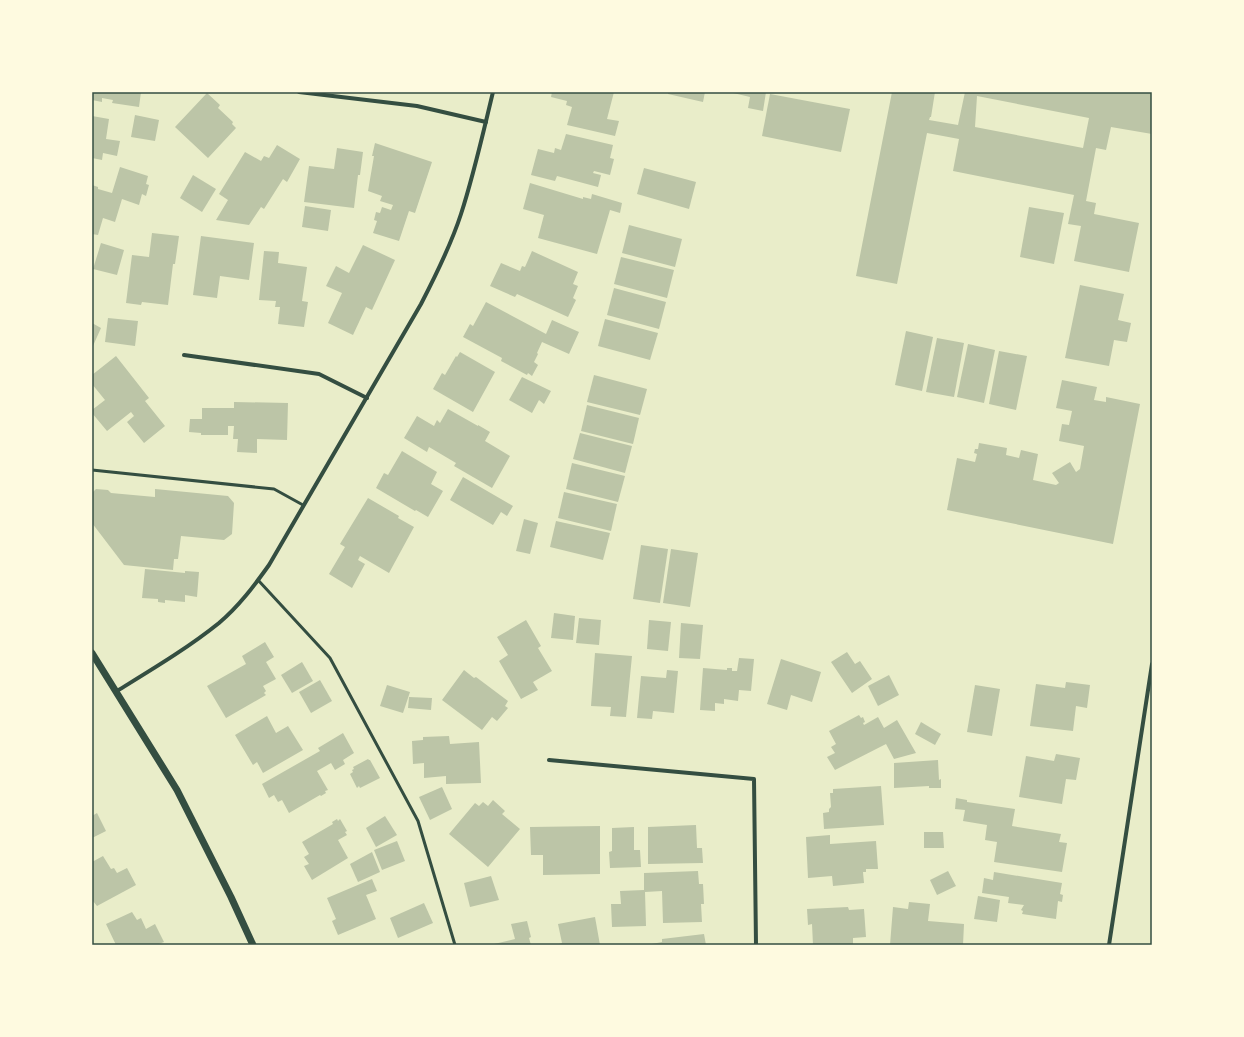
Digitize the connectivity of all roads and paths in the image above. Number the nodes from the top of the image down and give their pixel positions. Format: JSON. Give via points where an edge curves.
{"nodes":[{"id":1,"x":299,"y":92,"type":"edge"},
{"id":2,"x":493,"y":92,"type":"edge"},
{"id":3,"x":486,"y":122,"type":"junction"},
{"id":4,"x":184,"y":355,"type":"dead end"},
{"id":5,"x":367,"y":398,"type":"junction"},
{"id":6,"x":92,"y":470,"type":"edge"},
{"id":7,"x":303,"y":506,"type":"junction"},
{"id":8,"x":258,"y":580,"type":"junction"},
{"id":9,"x":92,"y":652,"type":"edge"},
{"id":10,"x":1152,"y":664,"type":"edge"},
{"id":11,"x":1150,"y":683,"type":"edge"},
{"id":12,"x":117,"y":691,"type":"junction"},
{"id":13,"x":550,"y":760,"type":"dead end"},
{"id":14,"x":253,"y":945,"type":"edge"},
{"id":15,"x":455,"y":945,"type":"edge"},
{"id":16,"x":756,"y":945,"type":"edge"},
{"id":17,"x":1109,"y":945,"type":"edge"}],
"edges":[{"from":1,"to":3,"type":"street","via":[[417,106]]},
{"from":2,"to":3,"type":"street"},
{"from":3,"to":5,"type":"street","via":[[470,186],[450,245],[421,304]]},
{"from":4,"to":5,"type":"street","via":[[319,374]]},
{"from":5,"to":7,"type":"street"},
{"from":6,"to":7,"type":"lane","via":[[274,489]]},
{"from":7,"to":8,"type":"street"},
{"from":8,"to":12,"type":"street","via":[[240,603],[219,623]]},
{"from":8,"to":15,"type":"lane","via":[[334,665],[418,822]]},
{"from":9,"to":12,"type":"street"},
{"from":10,"to":11,"type":"street"},
{"from":11,"to":17,"type":"street"},
{"from":12,"to":14,"type":"street","via":[[177,790]]},
{"from":13,"to":16,"type":"street","via":[[754,779]]}]}
